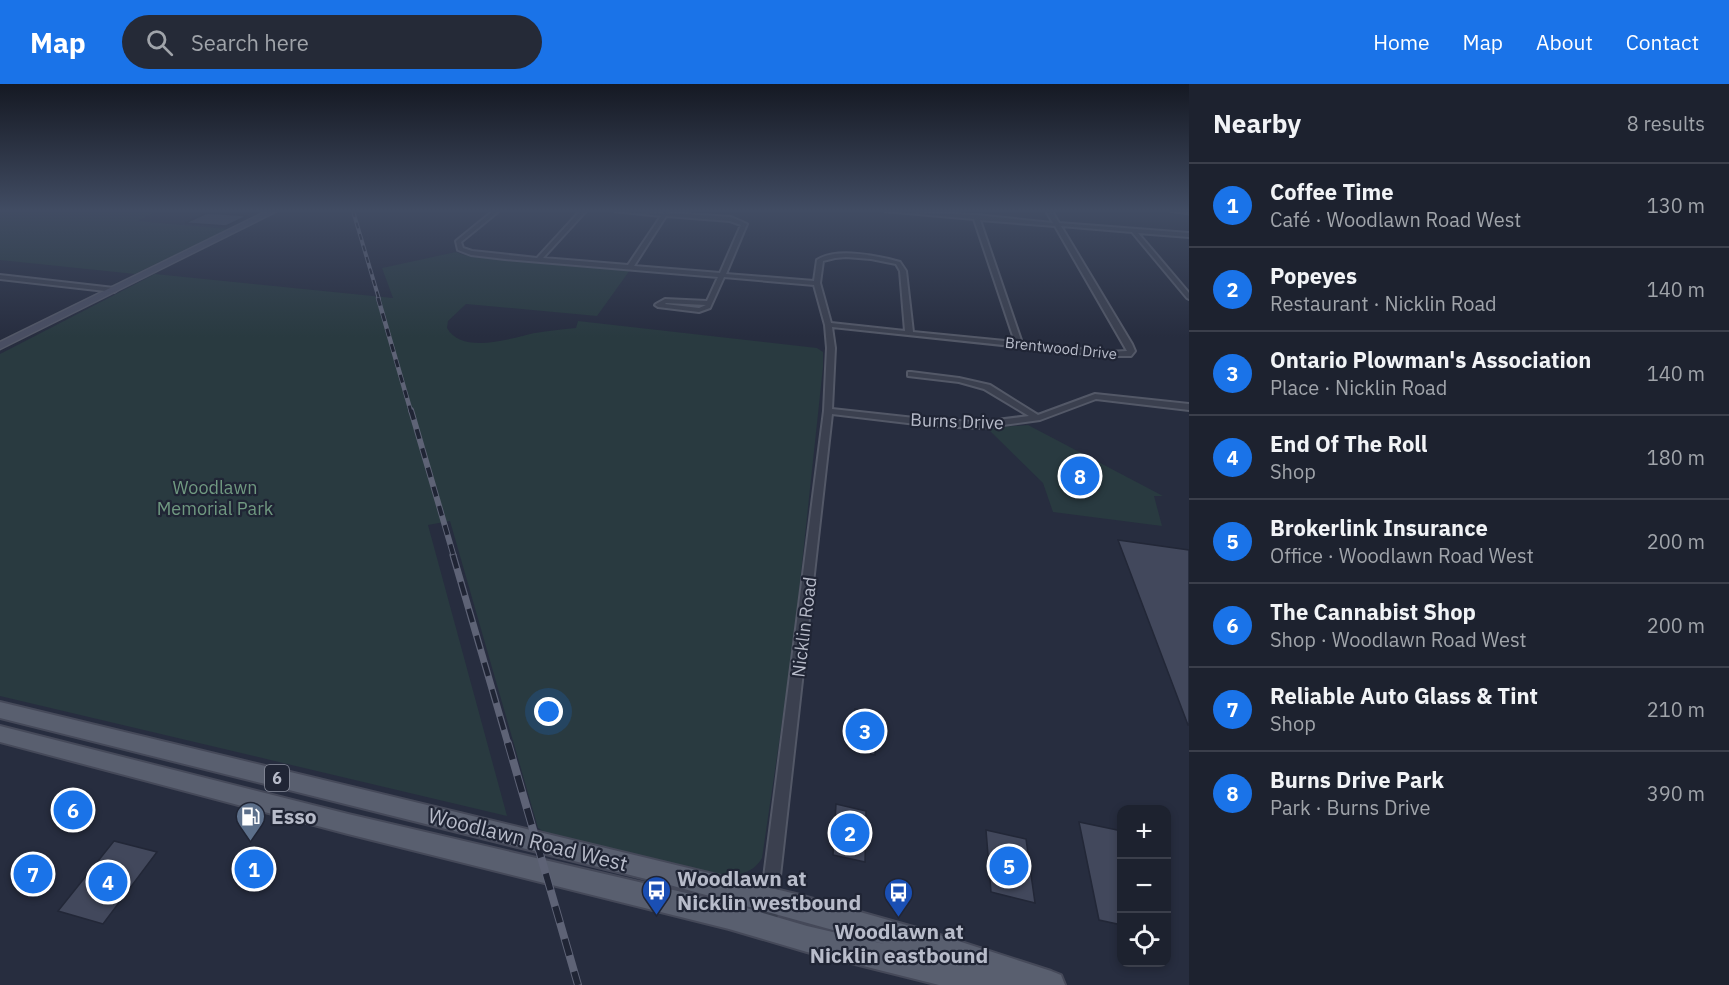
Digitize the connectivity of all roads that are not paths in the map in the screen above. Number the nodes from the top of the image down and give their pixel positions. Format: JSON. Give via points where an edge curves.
{"nodes":[{"id":1,"x":188,"y":253,"type":"edge"},
{"id":2,"x":471,"y":253,"type":"edge"},
{"id":3,"x":544,"y":253,"type":"edge"},
{"id":4,"x":639,"y":253,"type":"edge"},
{"id":5,"x":732,"y":253,"type":"edge"},
{"id":6,"x":988,"y":253,"type":"edge"},
{"id":7,"x":1074,"y":253,"type":"edge"},
{"id":8,"x":1152,"y":253,"type":"edge"},
{"id":9,"x":538,"y":260,"type":"junction"},
{"id":10,"x":630,"y":267,"type":"junction"},
{"id":11,"x":722,"y":276,"type":"junction"},
{"id":12,"x":0,"y":277,"type":"edge"},
{"id":13,"x":816,"y":283,"type":"junction"},
{"id":14,"x":114,"y":290,"type":"junction"},
{"id":15,"x":1189,"y":297,"type":"edge"},
{"id":16,"x":710,"y":303,"type":"junction"},
{"id":17,"x":828,"y":325,"type":"junction"},
{"id":18,"x":909,"y":332,"type":"junction"},
{"id":19,"x":1019,"y":344,"type":"junction"},
{"id":20,"x":0,"y":346,"type":"edge"},
{"id":21,"x":911,"y":374,"type":"dead end"},
{"id":22,"x":1189,"y":407,"type":"edge"},
{"id":23,"x":828,"y":411,"type":"junction"},
{"id":24,"x":1037,"y":418,"type":"junction"},
{"id":25,"x":0,"y":711,"type":"edge"},
{"id":26,"x":0,"y":734,"type":"edge"},
{"id":27,"x":770,"y":900,"type":"junction"},
{"id":28,"x":768,"y":928,"type":"junction"},
{"id":29,"x":1008,"y":985,"type":"edge"},
{"id":30,"x":1051,"y":985,"type":"edge"}],
"edges":[{"from":1,"to":14,"type":"main road"},
{"from":2,"to":9,"type":"street"},
{"from":3,"to":9,"type":"street"},
{"from":4,"to":10,"type":"street"},
{"from":5,"to":11,"type":"street"},
{"from":6,"to":19,"type":"street"},
{"from":7,"to":19,"type":"street","name":"Brentwood Drive","via":[[1131,351],[1120,355]]},
{"from":8,"to":15,"type":"street"},
{"from":9,"to":10,"type":"street"},
{"from":10,"to":11,"type":"street"},
{"from":11,"to":13,"type":"street"},
{"from":11,"to":16,"type":"street"},
{"from":12,"to":14,"type":"street"},
{"from":13,"to":17,"type":"street","name":"Nicklin Road"},
{"from":13,"to":18,"type":"street","via":[[824,257],[898,263],[903,271]]},
{"from":14,"to":20,"type":"main road"},
{"from":16,"to":16,"type":"street","via":[[665,301],[658,305],[699,310]]},
{"from":17,"to":18,"type":"street","name":"Brentwood Drive"},
{"from":17,"to":23,"type":"street","name":"Nicklin Road"},
{"from":18,"to":19,"type":"street","name":"Brentwood Drive"},
{"from":21,"to":24,"type":"street","via":[[987,387]]},
{"from":22,"to":24,"type":"street","name":"Burns Drive","via":[[1095,396]]},
{"from":23,"to":24,"type":"street","name":"Burns Drive","via":[[958,425]]},
{"from":23,"to":27,"type":"street","name":"Nicklin Road"},
{"from":25,"to":27,"type":"main road","name":"Woodlawn Road West","number":"6"},
{"from":26,"to":28,"type":"main road","name":"Woodlawn Road West","number":"6"},
{"from":27,"to":28,"type":"street","name":"Nicklin Road"},
{"from":27,"to":30,"type":"main road","name":"Woodlawn Road West","number":"6","via":[[878,927]]},
{"from":28,"to":29,"type":"main road","name":"Woodlawn Road West","number":"6"}]}
